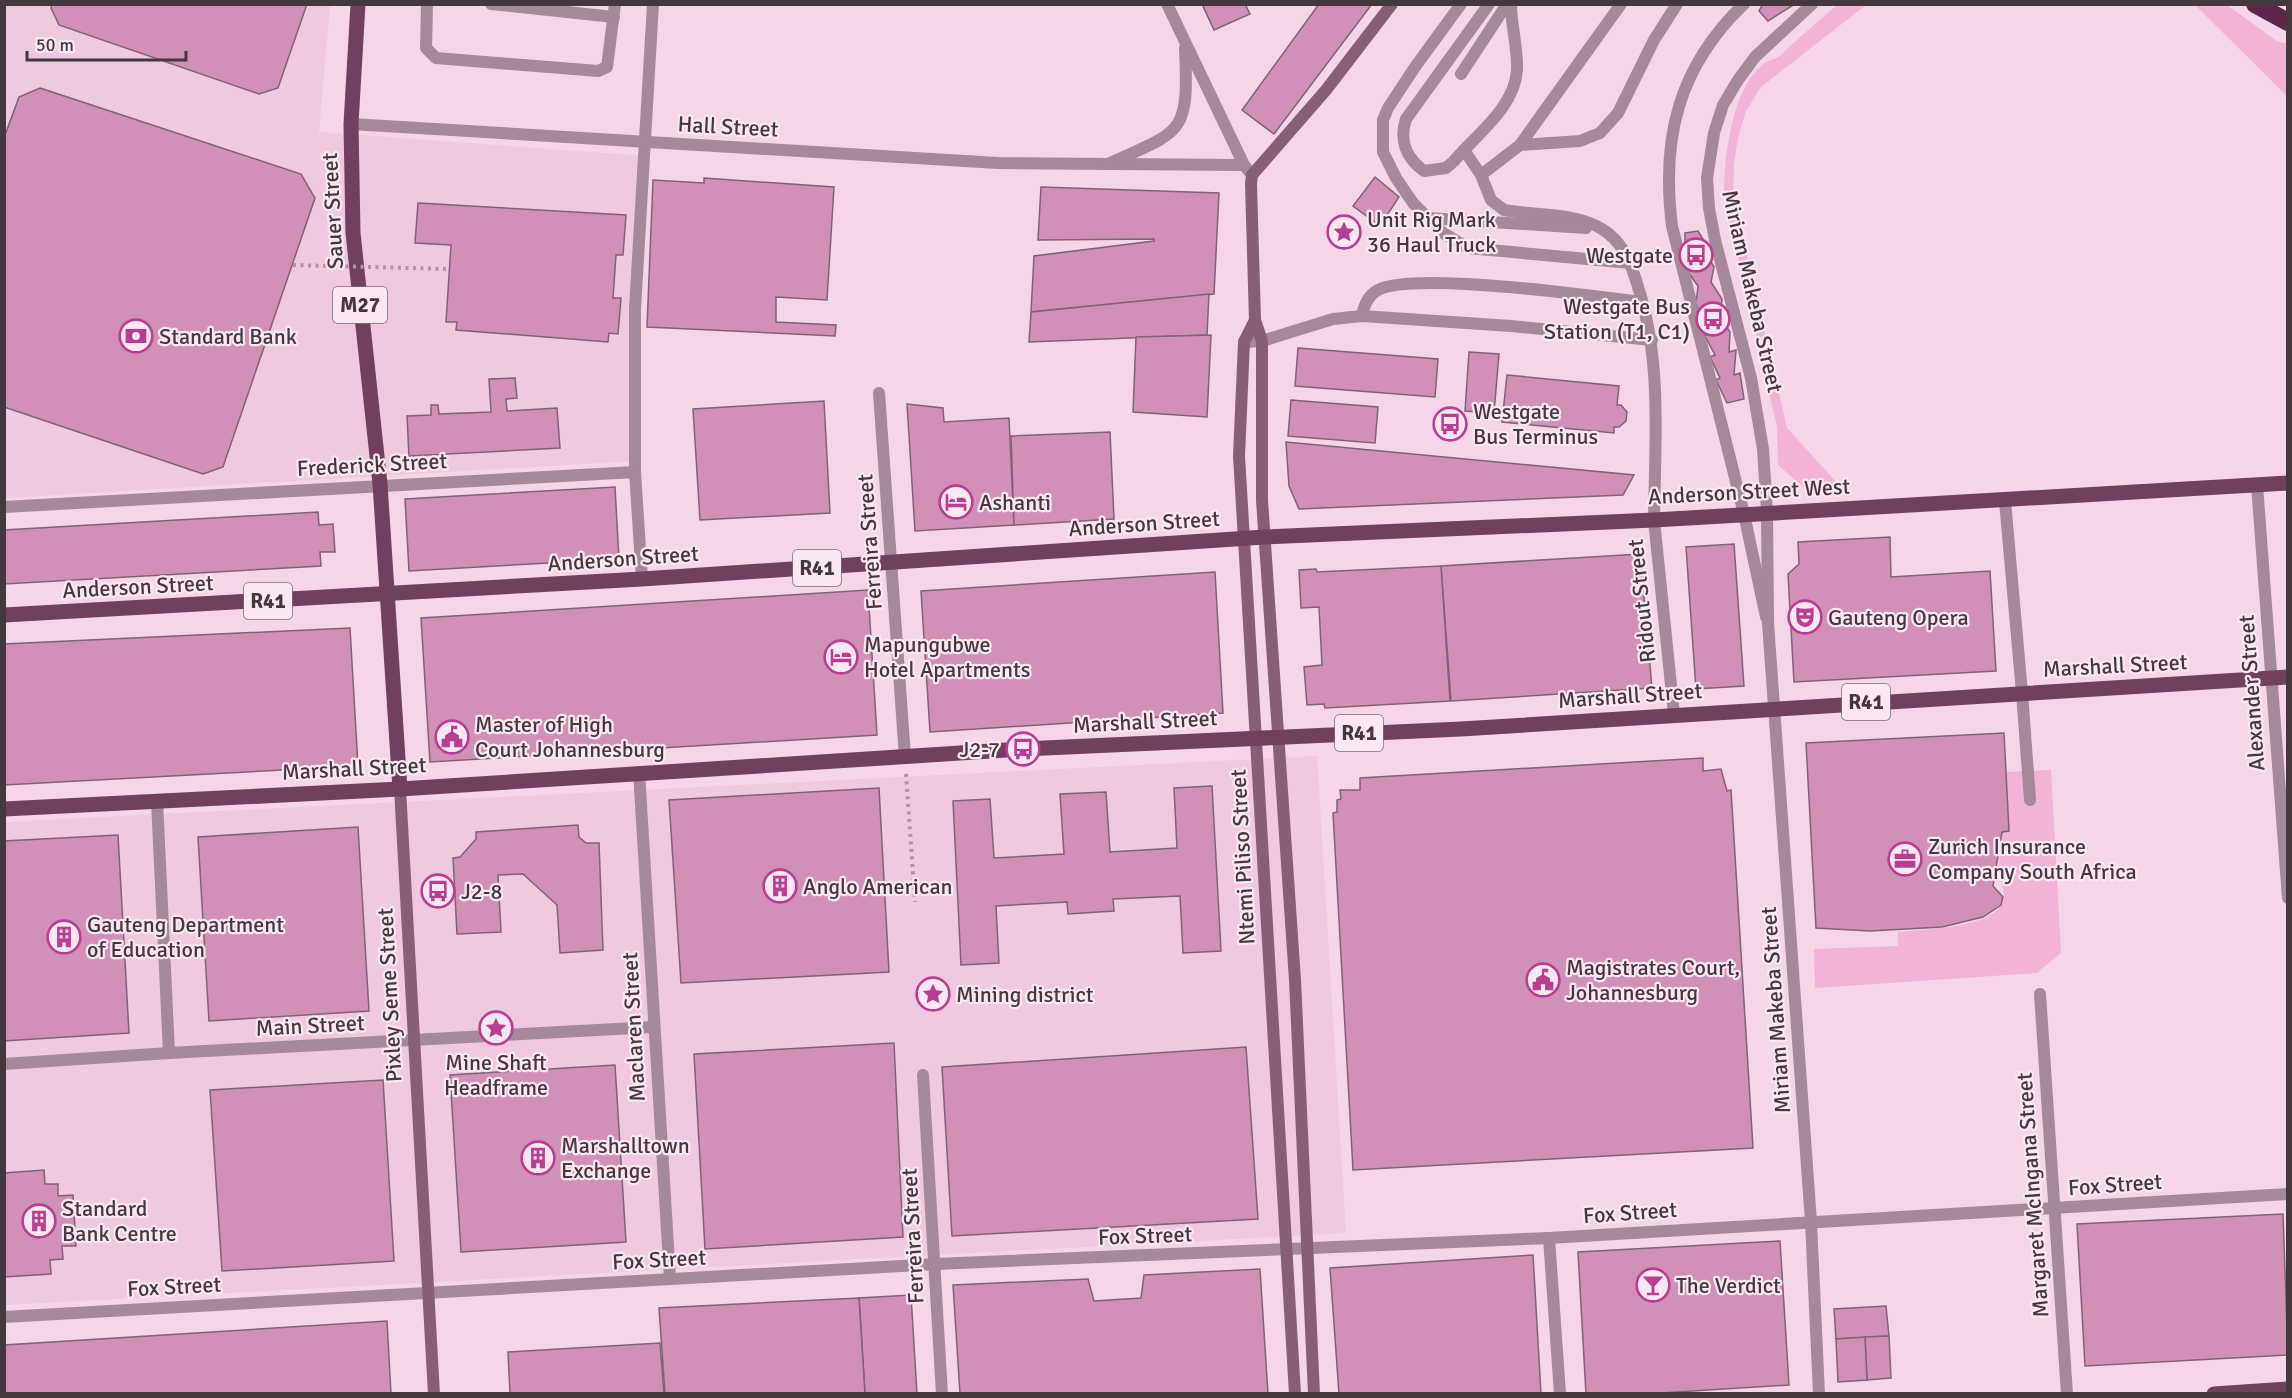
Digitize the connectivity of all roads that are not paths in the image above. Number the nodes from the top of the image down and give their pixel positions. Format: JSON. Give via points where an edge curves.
{"nodes":[{"id":1,"x":358,"y":4,"type":"edge"},
{"id":2,"x":427,"y":4,"type":"edge"},
{"id":3,"x":491,"y":4,"type":"edge"},
{"id":4,"x":653,"y":4,"type":"edge"},
{"id":5,"x":1167,"y":4,"type":"edge"},
{"id":6,"x":1392,"y":4,"type":"edge"},
{"id":7,"x":1461,"y":4,"type":"edge"},
{"id":8,"x":1489,"y":4,"type":"edge"},
{"id":9,"x":1509,"y":4,"type":"edge"},
{"id":10,"x":1621,"y":4,"type":"edge"},
{"id":11,"x":1677,"y":4,"type":"edge"},
{"id":12,"x":1744,"y":4,"type":"edge"},
{"id":13,"x":1812,"y":4,"type":"edge"},
{"id":14,"x":2255,"y":4,"type":"edge"},
{"id":15,"x":614,"y":11,"type":"edge"},
{"id":16,"x":2288,"y":22,"type":"edge"},
{"id":17,"x":1184,"y":42,"type":"junction"},
{"id":18,"x":1461,"y":74,"type":"dead end"},
{"id":19,"x":351,"y":124,"type":"junction"},
{"id":20,"x":645,"y":142,"type":"junction"},
{"id":21,"x":1520,"y":145,"type":"junction"},
{"id":22,"x":1464,"y":150,"type":"junction"},
{"id":23,"x":1104,"y":166,"type":"junction"},
{"id":24,"x":1248,"y":170,"type":"junction"},
{"id":25,"x":1481,"y":175,"type":"junction"},
{"id":26,"x":1428,"y":218,"type":"junction"},
{"id":27,"x":1602,"y":229,"type":"junction"},
{"id":28,"x":1631,"y":263,"type":"junction"},
{"id":29,"x":1642,"y":302,"type":"junction"},
{"id":30,"x":1362,"y":316,"type":"junction"},
{"id":31,"x":1255,"y":320,"type":"junction"},
{"id":32,"x":1652,"y":340,"type":"junction"},
{"id":33,"x":1262,"y":341,"type":"junction"},
{"id":34,"x":1244,"y":342,"type":"junction"},
{"id":35,"x":879,"y":393,"type":"dead end"},
{"id":36,"x":634,"y":472,"type":"junction"},
{"id":37,"x":2288,"y":483,"type":"edge"},
{"id":38,"x":380,"y":484,"type":"junction"},
{"id":39,"x":2257,"y":485,"type":"junction"},
{"id":40,"x":2005,"y":501,"type":"junction"},
{"id":41,"x":4,"y":507,"type":"edge"},
{"id":42,"x":1767,"y":512,"type":"junction"},
{"id":43,"x":1744,"y":514,"type":"junction"},
{"id":44,"x":1654,"y":520,"type":"junction"},
{"id":45,"x":1264,"y":537,"type":"junction"},
{"id":46,"x":1244,"y":539,"type":"junction"},
{"id":47,"x":892,"y":563,"type":"junction"},
{"id":48,"x":642,"y":579,"type":"junction"},
{"id":49,"x":390,"y":594,"type":"junction"},
{"id":50,"x":4,"y":615,"type":"edge"},
{"id":51,"x":1768,"y":623,"type":"junction"},
{"id":52,"x":2288,"y":677,"type":"edge"},
{"id":53,"x":2271,"y":678,"type":"junction"},
{"id":54,"x":2022,"y":693,"type":"junction"},
{"id":55,"x":1776,"y":707,"type":"junction"},
{"id":56,"x":1674,"y":714,"type":"junction"},
{"id":57,"x":1277,"y":737,"type":"junction"},
{"id":58,"x":1257,"y":738,"type":"junction"},
{"id":59,"x":905,"y":757,"type":"junction"},
{"id":60,"x":639,"y":772,"type":"junction"},
{"id":61,"x":400,"y":789,"type":"junction"},
{"id":62,"x":2030,"y":800,"type":"dead end"},
{"id":63,"x":157,"y":801,"type":"junction"},
{"id":64,"x":4,"y":809,"type":"edge"},
{"id":65,"x":2288,"y":898,"type":"edge"},
{"id":66,"x":2040,"y":994,"type":"dead end"},
{"id":67,"x":654,"y":1027,"type":"junction"},
{"id":68,"x":414,"y":1042,"type":"junction"},
{"id":69,"x":169,"y":1053,"type":"junction"},
{"id":70,"x":4,"y":1064,"type":"edge"},
{"id":71,"x":923,"y":1075,"type":"dead end"},
{"id":72,"x":2288,"y":1194,"type":"edge"},
{"id":73,"x":2054,"y":1209,"type":"junction"},
{"id":74,"x":1811,"y":1221,"type":"junction"},
{"id":75,"x":1549,"y":1238,"type":"junction"},
{"id":76,"x":1307,"y":1249,"type":"junction"},
{"id":77,"x":1288,"y":1250,"type":"junction"},
{"id":78,"x":936,"y":1264,"type":"junction"},
{"id":79,"x":670,"y":1279,"type":"junction"},
{"id":80,"x":428,"y":1293,"type":"junction"},
{"id":81,"x":4,"y":1317,"type":"edge"},
{"id":82,"x":2288,"y":1389,"type":"edge"},
{"id":83,"x":434,"y":1394,"type":"edge"},
{"id":84,"x":942,"y":1394,"type":"edge"},
{"id":85,"x":1295,"y":1394,"type":"edge"},
{"id":86,"x":1314,"y":1394,"type":"edge"},
{"id":87,"x":1560,"y":1394,"type":"edge"},
{"id":88,"x":1819,"y":1394,"type":"edge"},
{"id":89,"x":2067,"y":1394,"type":"edge"},
{"id":90,"x":2214,"y":1394,"type":"edge"}],
"edges":[{"from":1,"to":19,"type":"main road","name":"Sauer Street","number":"M27"},
{"from":2,"to":15,"type":"street","via":[[426,48],[436,58],[598,71],[607,67]]},
{"from":3,"to":15,"type":"street"},
{"from":4,"to":20,"type":"street"},
{"from":5,"to":17,"type":"street"},
{"from":6,"to":24,"type":"street","via":[[1326,90]]},
{"from":7,"to":26,"type":"street","via":[[1409,75],[1383,120],[1383,152],[1388,163],[1413,203]]},
{"from":8,"to":22,"type":"street","via":[[1413,106],[1404,126],[1409,159],[1424,171],[1446,168]]},
{"from":9,"to":18,"type":"street"},
{"from":9,"to":22,"type":"street","via":[[1516,81],[1501,110]]},
{"from":10,"to":21,"type":"street"},
{"from":11,"to":21,"type":"street","via":[[1618,112],[1600,134],[1580,141]]},
{"from":12,"to":43,"type":"street","name":"Miriam Makeba Street","via":[[1694,65],[1673,124],[1667,187],[1672,226]]},
{"from":13,"to":42,"type":"street","name":"Miriam Makeba Street","via":[[1755,57],[1738,80],[1723,105],[1709,159],[1709,208],[1715,240],[1761,422]]},
{"from":14,"to":16,"type":"highway"},
{"from":17,"to":23,"type":"street","name":"Hall Street","via":[[1186,99],[1178,124],[1163,140]]},
{"from":17,"to":24,"type":"street"},
{"from":19,"to":20,"type":"street","name":"Hall Street"},
{"from":19,"to":38,"type":"main road","name":"Sauer Street","number":"M27","via":[[353,233]]},
{"from":20,"to":23,"type":"street","name":"Hall Street"},
{"from":20,"to":36,"type":"street","via":[[635,309]]},
{"from":21,"to":25,"type":"street"},
{"from":22,"to":25,"type":"street"},
{"from":23,"to":24,"type":"street","name":"Hall Street"},
{"from":24,"to":31,"type":"street","name":"Ntemi Piliso Street"},
{"from":25,"to":27,"type":"street","via":[[1491,200],[1504,210],[1573,219]]},
{"from":26,"to":27,"type":"street"},
{"from":26,"to":28,"type":"street","via":[[1468,248]]},
{"from":27,"to":28,"type":"street","name":"Ridout Street","via":[[1615,239]]},
{"from":28,"to":29,"type":"street","name":"Ridout Street"},
{"from":29,"to":30,"type":"street","via":[[1491,287],[1404,284],[1376,290],[1366,302]]},
{"from":29,"to":32,"type":"street","name":"Ridout Street"},
{"from":30,"to":32,"type":"street"},
{"from":30,"to":33,"type":"street","via":[[1309,324]]},
{"from":31,"to":33,"type":"street","name":"Ntemi Piliso Street"},
{"from":31,"to":34,"type":"street","name":"Ntemi Piliso Street"},
{"from":32,"to":44,"type":"street","name":"Ridout Street","via":[[1656,377]]},
{"from":33,"to":34,"type":"street"},
{"from":33,"to":45,"type":"street","name":"Ntemi Piliso Street"},
{"from":34,"to":46,"type":"street","name":"Ntemi Piliso Street","via":[[1239,456]]},
{"from":35,"to":47,"type":"street","name":"Ferreira Street"},
{"from":36,"to":38,"type":"street","name":"Frederick Street"},
{"from":36,"to":48,"type":"street"},
{"from":37,"to":39,"type":"main road","number":"R41"},
{"from":38,"to":41,"type":"street","name":"Frederick Street"},
{"from":38,"to":49,"type":"main road","name":"Sauer Street","number":"M27"},
{"from":39,"to":40,"type":"main road","name":"Anderson Street West","number":"R41"},
{"from":39,"to":53,"type":"street","name":"Alexander Street"},
{"from":40,"to":42,"type":"main road","name":"Anderson Street West","number":"R41"},
{"from":40,"to":54,"type":"street"},
{"from":42,"to":43,"type":"main road","name":"Anderson Street West","number":"R41"},
{"from":42,"to":51,"type":"street","name":"Miriam Makeba Street"},
{"from":43,"to":44,"type":"main road","name":"Anderson Street West","number":"R41"},
{"from":43,"to":51,"type":"street","name":"Miriam Makeba Street"},
{"from":44,"to":45,"type":"main road","name":"Anderson Street West","number":"R41"},
{"from":44,"to":56,"type":"street","name":"Ridout Street"},
{"from":45,"to":46,"type":"main road","name":"Anderson Street West","number":"R41"},
{"from":45,"to":57,"type":"street","name":"Ntemi Piliso Street"},
{"from":46,"to":47,"type":"main road","name":"Anderson Street","number":"R41"},
{"from":46,"to":58,"type":"street","name":"Ntemi Piliso Street"},
{"from":47,"to":48,"type":"main road","name":"Anderson Street","number":"R41"},
{"from":47,"to":59,"type":"street","name":"Ferreira Street"},
{"from":48,"to":49,"type":"main road","name":"Anderson Street","number":"R41"},
{"from":49,"to":50,"type":"main road","name":"Anderson Street","number":"R41"},
{"from":49,"to":61,"type":"main road","name":"Pixley Seme Street","number":"M27"},
{"from":51,"to":55,"type":"street","name":"Miriam Makeba Street"},
{"from":52,"to":53,"type":"main road","name":"Marshall Street","number":"R41"},
{"from":53,"to":54,"type":"main road","name":"Marshall Street","number":"R41"},
{"from":53,"to":65,"type":"street","name":"Alexander Street"},
{"from":54,"to":55,"type":"main road","name":"Marshall Street","number":"R41"},
{"from":54,"to":62,"type":"street"},
{"from":55,"to":56,"type":"main road","name":"Marshall Street","number":"R41"},
{"from":55,"to":74,"type":"street","name":"Miriam Makeba Street"},
{"from":56,"to":57,"type":"main road","name":"Marshall Street","number":"R41"},
{"from":57,"to":58,"type":"main road","name":"Marshall Street","number":"R41"},
{"from":57,"to":76,"type":"street","name":"Ntemi Piliso Street","via":[[1295,980]]},
{"from":58,"to":59,"type":"main road","name":"Marshall Street","number":"R41"},
{"from":58,"to":77,"type":"street","name":"Ntemi Piliso Street"},
{"from":59,"to":60,"type":"main road","name":"Marshall Street","number":"R41"},
{"from":60,"to":61,"type":"main road","name":"Marshall Street","number":"R41"},
{"from":60,"to":67,"type":"street","name":"Maclaren Street"},
{"from":61,"to":63,"type":"main road","name":"Marshall Street","number":"R41"},
{"from":61,"to":68,"type":"street","name":"Pixley Seme Street","number":"M27"},
{"from":63,"to":64,"type":"main road","name":"Marshall Street","number":"R41"},
{"from":63,"to":69,"type":"street"},
{"from":66,"to":73,"type":"street","name":"Margaret McIngana Street"},
{"from":67,"to":68,"type":"street","name":"Main Street"},
{"from":67,"to":79,"type":"street","name":"Maclaren Street"},
{"from":68,"to":69,"type":"street","name":"Main Street"},
{"from":68,"to":80,"type":"street","name":"Pixley Seme Street","number":"M27"},
{"from":69,"to":70,"type":"street","name":"Main Street"},
{"from":71,"to":78,"type":"street","name":"Ferreira Street"},
{"from":72,"to":73,"type":"street","name":"Fox Street"},
{"from":73,"to":74,"type":"street","name":"Fox Street"},
{"from":73,"to":89,"type":"street","name":"Margaret McIngana Street"},
{"from":74,"to":75,"type":"street","name":"Fox Street"},
{"from":74,"to":88,"type":"street","name":"Miriam Makeba Street"},
{"from":75,"to":76,"type":"street","name":"Fox Street"},
{"from":75,"to":87,"type":"street"},
{"from":76,"to":77,"type":"street","name":"Fox Street"},
{"from":76,"to":86,"type":"street","name":"Ntemi Piliso Street"},
{"from":77,"to":78,"type":"street","name":"Fox Street"},
{"from":77,"to":85,"type":"street","name":"Ntemi Piliso Street"},
{"from":78,"to":79,"type":"street","name":"Fox Street"},
{"from":78,"to":84,"type":"street","name":"Ferreira Street"},
{"from":79,"to":80,"type":"street","name":"Fox Street"},
{"from":80,"to":81,"type":"street","name":"Fox Street"},
{"from":80,"to":83,"type":"street","name":"Pixley Seme Street","number":"M27"},
{"from":82,"to":90,"type":"main road"}]}
